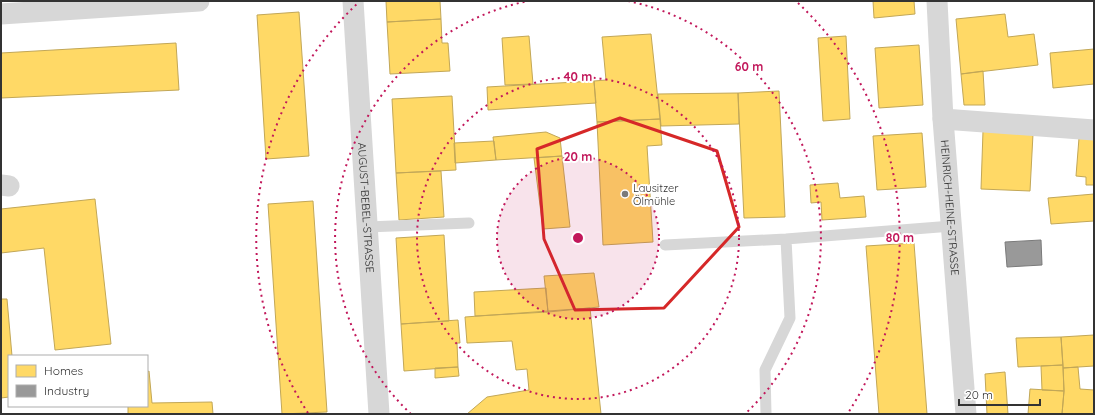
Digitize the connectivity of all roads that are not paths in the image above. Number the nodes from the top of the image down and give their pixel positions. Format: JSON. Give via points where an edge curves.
{"nodes":[{"id":1,"x":199,"y":1,"type":"edge"},
{"id":2,"x":352,"y":1,"type":"edge"},
{"id":3,"x":937,"y":1,"type":"edge"},
{"id":4,"x":1,"y":14,"type":"edge"},
{"id":5,"x":944,"y":119,"type":"junction"},
{"id":6,"x":1094,"y":130,"type":"edge"},
{"id":7,"x":469,"y":223,"type":"dead end"},
{"id":8,"x":952,"y":226,"type":"junction"},
{"id":9,"x":367,"y":227,"type":"junction"},
{"id":10,"x":786,"y":238,"type":"junction"},
{"id":11,"x":665,"y":245,"type":"dead end"},
{"id":12,"x":379,"y":414,"type":"edge"},
{"id":13,"x":766,"y":414,"type":"edge"},
{"id":14,"x":966,"y":414,"type":"edge"}],
"edges":[{"from":1,"to":4,"type":"street"},
{"from":2,"to":9,"type":"street","name":"AUGUST-BEBEL-STRASSE"},
{"from":3,"to":5,"type":"street","name":"HEINRICH-HEINE-STRASSE"},
{"from":5,"to":6,"type":"street"},
{"from":5,"to":8,"type":"street","name":"HEINRICH-HEINE-STRASSE"},
{"from":7,"to":9,"type":"lane"},
{"from":8,"to":10,"type":"lane"},
{"from":8,"to":14,"type":"street","name":"HEINRICH-HEINE-STRASSE"},
{"from":9,"to":12,"type":"street","name":"AUGUST-BEBEL-STRASSE"},
{"from":10,"to":11,"type":"lane"},
{"from":10,"to":13,"type":"lane","via":[[790,318],[765,370]]}]}
